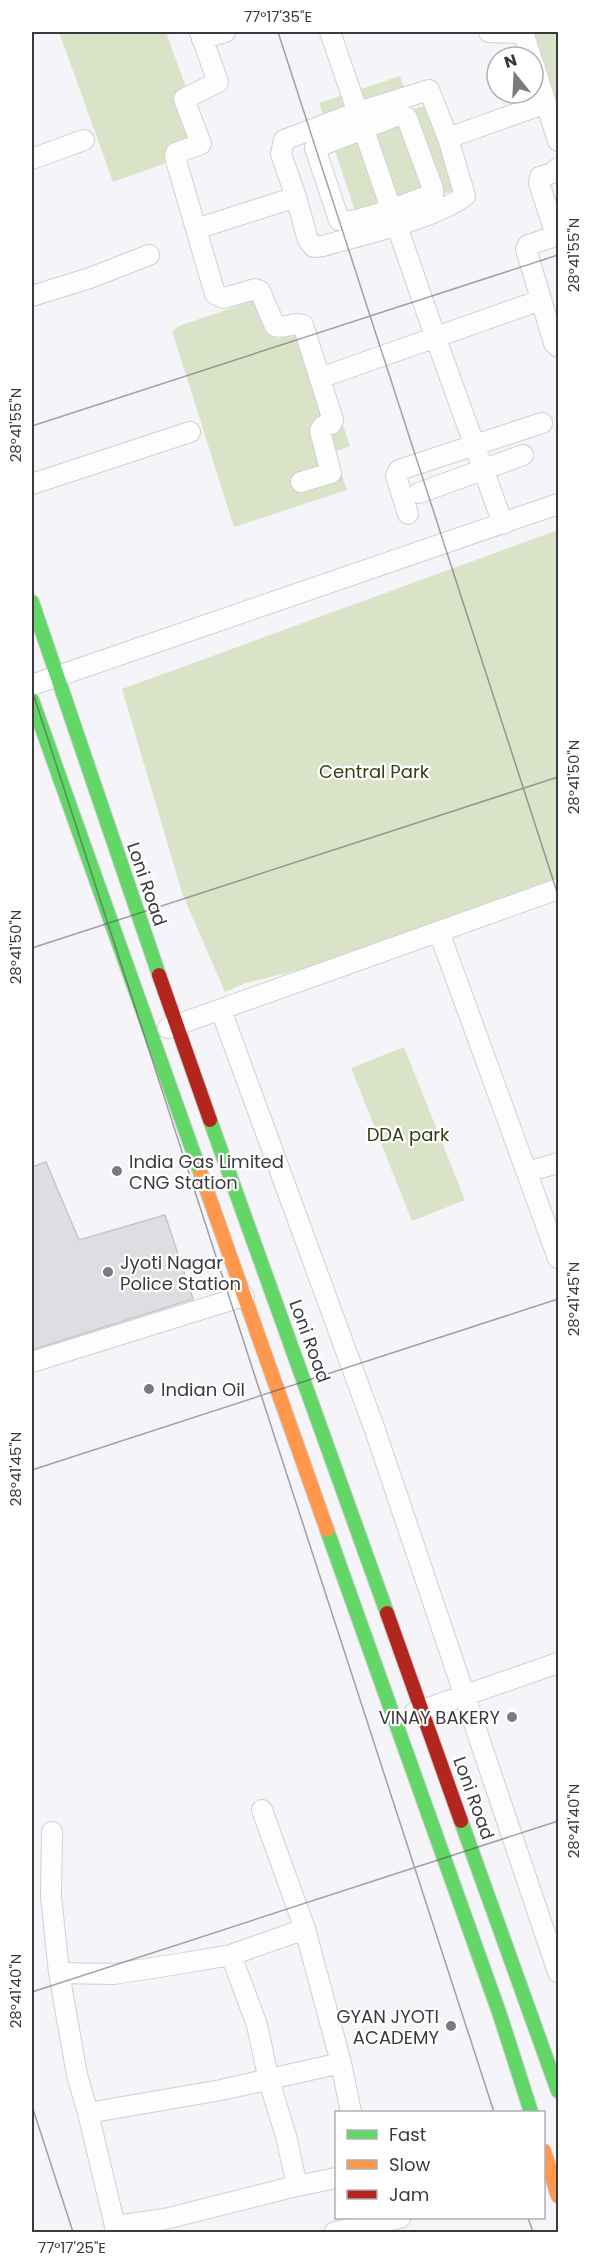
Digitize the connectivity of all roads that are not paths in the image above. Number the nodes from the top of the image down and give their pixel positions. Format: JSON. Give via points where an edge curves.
{"nodes":[{"id":1,"x":225,"y":32,"type":"edge"},
{"id":2,"x":330,"y":32,"type":"edge"},
{"id":3,"x":489,"y":32,"type":"edge"},
{"id":4,"x":201,"y":35,"type":"edge"},
{"id":5,"x":527,"y":45,"type":"edge"},
{"id":6,"x":545,"y":100,"type":"edge"},
{"id":7,"x":546,"y":103,"type":"junction"},
{"id":8,"x":360,"y":120,"type":"junction"},
{"id":9,"x":448,"y":138,"type":"junction"},
{"id":10,"x":84,"y":140,"type":"dead end"},
{"id":11,"x":558,"y":141,"type":"edge"},
{"id":12,"x":32,"y":159,"type":"edge"},
{"id":13,"x":558,"y":168,"type":"edge"},
{"id":14,"x":296,"y":197,"type":"junction"},
{"id":15,"x":394,"y":217,"type":"junction"},
{"id":16,"x":196,"y":228,"type":"junction"},
{"id":17,"x":149,"y":255,"type":"dead end"},
{"id":18,"x":32,"y":296,"type":"edge"},
{"id":19,"x":541,"y":300,"type":"junction"},
{"id":20,"x":435,"y":336,"type":"junction"},
{"id":21,"x":558,"y":347,"type":"edge"},
{"id":22,"x":320,"y":378,"type":"junction"},
{"id":23,"x":542,"y":423,"type":"dead end"},
{"id":24,"x":190,"y":432,"type":"dead end"},
{"id":25,"x":475,"y":446,"type":"junction"},
{"id":26,"x":523,"y":455,"type":"dead end"},
{"id":27,"x":483,"y":470,"type":"junction"},
{"id":28,"x":301,"y":482,"type":"dead end"},
{"id":29,"x":32,"y":484,"type":"edge"},
{"id":30,"x":419,"y":493,"type":"dead end"},
{"id":31,"x":558,"y":504,"type":"edge"},
{"id":32,"x":408,"y":514,"type":"dead end"},
{"id":33,"x":503,"y":524,"type":"junction"},
{"id":34,"x":32,"y":602,"type":"edge"},
{"id":35,"x":57,"y":675,"type":"junction"},
{"id":36,"x":32,"y":685,"type":"edge"},
{"id":37,"x":32,"y":700,"type":"edge"},
{"id":38,"x":558,"y":889,"type":"edge"},
{"id":39,"x":439,"y":932,"type":"junction"},
{"id":40,"x":221,"y":1010,"type":"junction"},
{"id":41,"x":177,"y":1025,"type":"junction"},
{"id":42,"x":150,"y":1035,"type":"junction"},
{"id":43,"x":558,"y":1162,"type":"edge"},
{"id":44,"x":527,"y":1172,"type":"junction"},
{"id":45,"x":558,"y":1258,"type":"edge"},
{"id":46,"x":244,"y":1296,"type":"junction"},
{"id":47,"x":32,"y":1362,"type":"edge"},
{"id":48,"x":558,"y":1663,"type":"edge"},
{"id":49,"x":465,"y":1696,"type":"junction"},
{"id":50,"x":423,"y":1710,"type":"junction"},
{"id":51,"x":394,"y":1720,"type":"junction"},
{"id":52,"x":262,"y":1810,"type":"dead end"},
{"id":53,"x":52,"y":1832,"type":"dead end"},
{"id":54,"x":305,"y":1929,"type":"junction"},
{"id":55,"x":231,"y":1955,"type":"junction"},
{"id":56,"x":558,"y":1972,"type":"edge"},
{"id":57,"x":59,"y":1973,"type":"junction"},
{"id":58,"x":340,"y":2063,"type":"junction"},
{"id":59,"x":269,"y":2081,"type":"junction"},
{"id":60,"x":558,"y":2091,"type":"edge"},
{"id":61,"x":351,"y":2111,"type":"edge"},
{"id":62,"x":531,"y":2111,"type":"edge"},
{"id":63,"x":88,"y":2113,"type":"junction"},
{"id":64,"x":545,"y":2158,"type":"edge"},
{"id":65,"x":335,"y":2178,"type":"edge"},
{"id":66,"x":297,"y":2186,"type":"junction"},
{"id":67,"x":554,"y":2187,"type":"edge"},
{"id":68,"x":389,"y":2219,"type":"edge"},
{"id":69,"x":115,"y":2229,"type":"edge"},
{"id":70,"x":335,"y":2232,"type":"edge"}],
"edges":[{"from":1,"to":4,"type":"street"},
{"from":2,"to":8,"type":"street"},
{"from":3,"to":5,"type":"street","via":[[521,33]]},
{"from":4,"to":16,"type":"street","via":[[218,82],[184,99],[201,144],[176,153],[175,157]]},
{"from":6,"to":7,"type":"street"},
{"from":7,"to":9,"type":"street"},
{"from":7,"to":11,"type":"street"},
{"from":8,"to":9,"type":"street","via":[[429,90]]},
{"from":8,"to":14,"type":"street","via":[[285,140],[281,154]]},
{"from":8,"to":15,"type":"street"},
{"from":8,"to":15,"type":"street","via":[[404,115],[434,189]]},
{"from":8,"to":15,"type":"street","via":[[316,146],[314,151],[339,220]]},
{"from":9,"to":15,"type":"street","via":[[465,196],[442,209]]},
{"from":10,"to":12,"type":"street"},
{"from":13,"to":19,"type":"street","via":[[540,177],[539,183],[555,232],[553,237],[526,249]]},
{"from":14,"to":15,"type":"street","via":[[308,240],[314,247]]},
{"from":14,"to":16,"type":"street"},
{"from":15,"to":20,"type":"street"},
{"from":16,"to":22,"type":"street","via":[[215,294],[224,298],[255,289],[260,291],[275,326],[303,325]]},
{"from":17,"to":18,"type":"street"},
{"from":19,"to":20,"type":"street"},
{"from":19,"to":21,"type":"street"},
{"from":20,"to":22,"type":"street"},
{"from":20,"to":25,"type":"street"},
{"from":22,"to":28,"type":"street","via":[[333,420],[320,431],[331,473]]},
{"from":23,"to":25,"type":"street"},
{"from":24,"to":29,"type":"street"},
{"from":25,"to":27,"type":"street"},
{"from":25,"to":32,"type":"street","via":[[399,470],[396,476]]},
{"from":26,"to":27,"type":"street"},
{"from":27,"to":30,"type":"street"},
{"from":27,"to":33,"type":"street"},
{"from":31,"to":33,"type":"street"},
{"from":33,"to":35,"type":"street"},
{"from":34,"to":35,"type":"highway","name":"Loni Road"},
{"from":35,"to":36,"type":"street"},
{"from":35,"to":41,"type":"highway","name":"Loni Road"},
{"from":37,"to":42,"type":"highway"},
{"from":38,"to":39,"type":"street"},
{"from":39,"to":40,"type":"street"},
{"from":39,"to":44,"type":"street"},
{"from":40,"to":41,"type":"street"},
{"from":40,"to":49,"type":"street","via":[[375,1430]]},
{"from":41,"to":42,"type":"street"},
{"from":41,"to":50,"type":"highway","name":"Loni Road"},
{"from":42,"to":46,"type":"highway"},
{"from":43,"to":44,"type":"street"},
{"from":44,"to":45,"type":"street"},
{"from":46,"to":47,"type":"street"},
{"from":46,"to":51,"type":"highway"},
{"from":48,"to":49,"type":"street"},
{"from":49,"to":50,"type":"street"},
{"from":49,"to":56,"type":"street"},
{"from":50,"to":51,"type":"street"},
{"from":50,"to":60,"type":"highway","name":"Loni Road"},
{"from":51,"to":62,"type":"highway","via":[[500,2014]]},
{"from":52,"to":54,"type":"street"},
{"from":53,"to":57,"type":"street","via":[[51,1896]]},
{"from":54,"to":55,"type":"street"},
{"from":54,"to":58,"type":"street"},
{"from":55,"to":57,"type":"street","via":[[114,1974]]},
{"from":55,"to":59,"type":"street","via":[[257,2025]]},
{"from":57,"to":63,"type":"street","via":[[77,2075]]},
{"from":58,"to":59,"type":"street"},
{"from":58,"to":61,"type":"street"},
{"from":59,"to":63,"type":"street"},
{"from":59,"to":66,"type":"street"},
{"from":63,"to":69,"type":"street"},
{"from":64,"to":67,"type":"highway"},
{"from":65,"to":66,"type":"street"},
{"from":66,"to":69,"type":"street"},
{"from":68,"to":70,"type":"street"}]}
